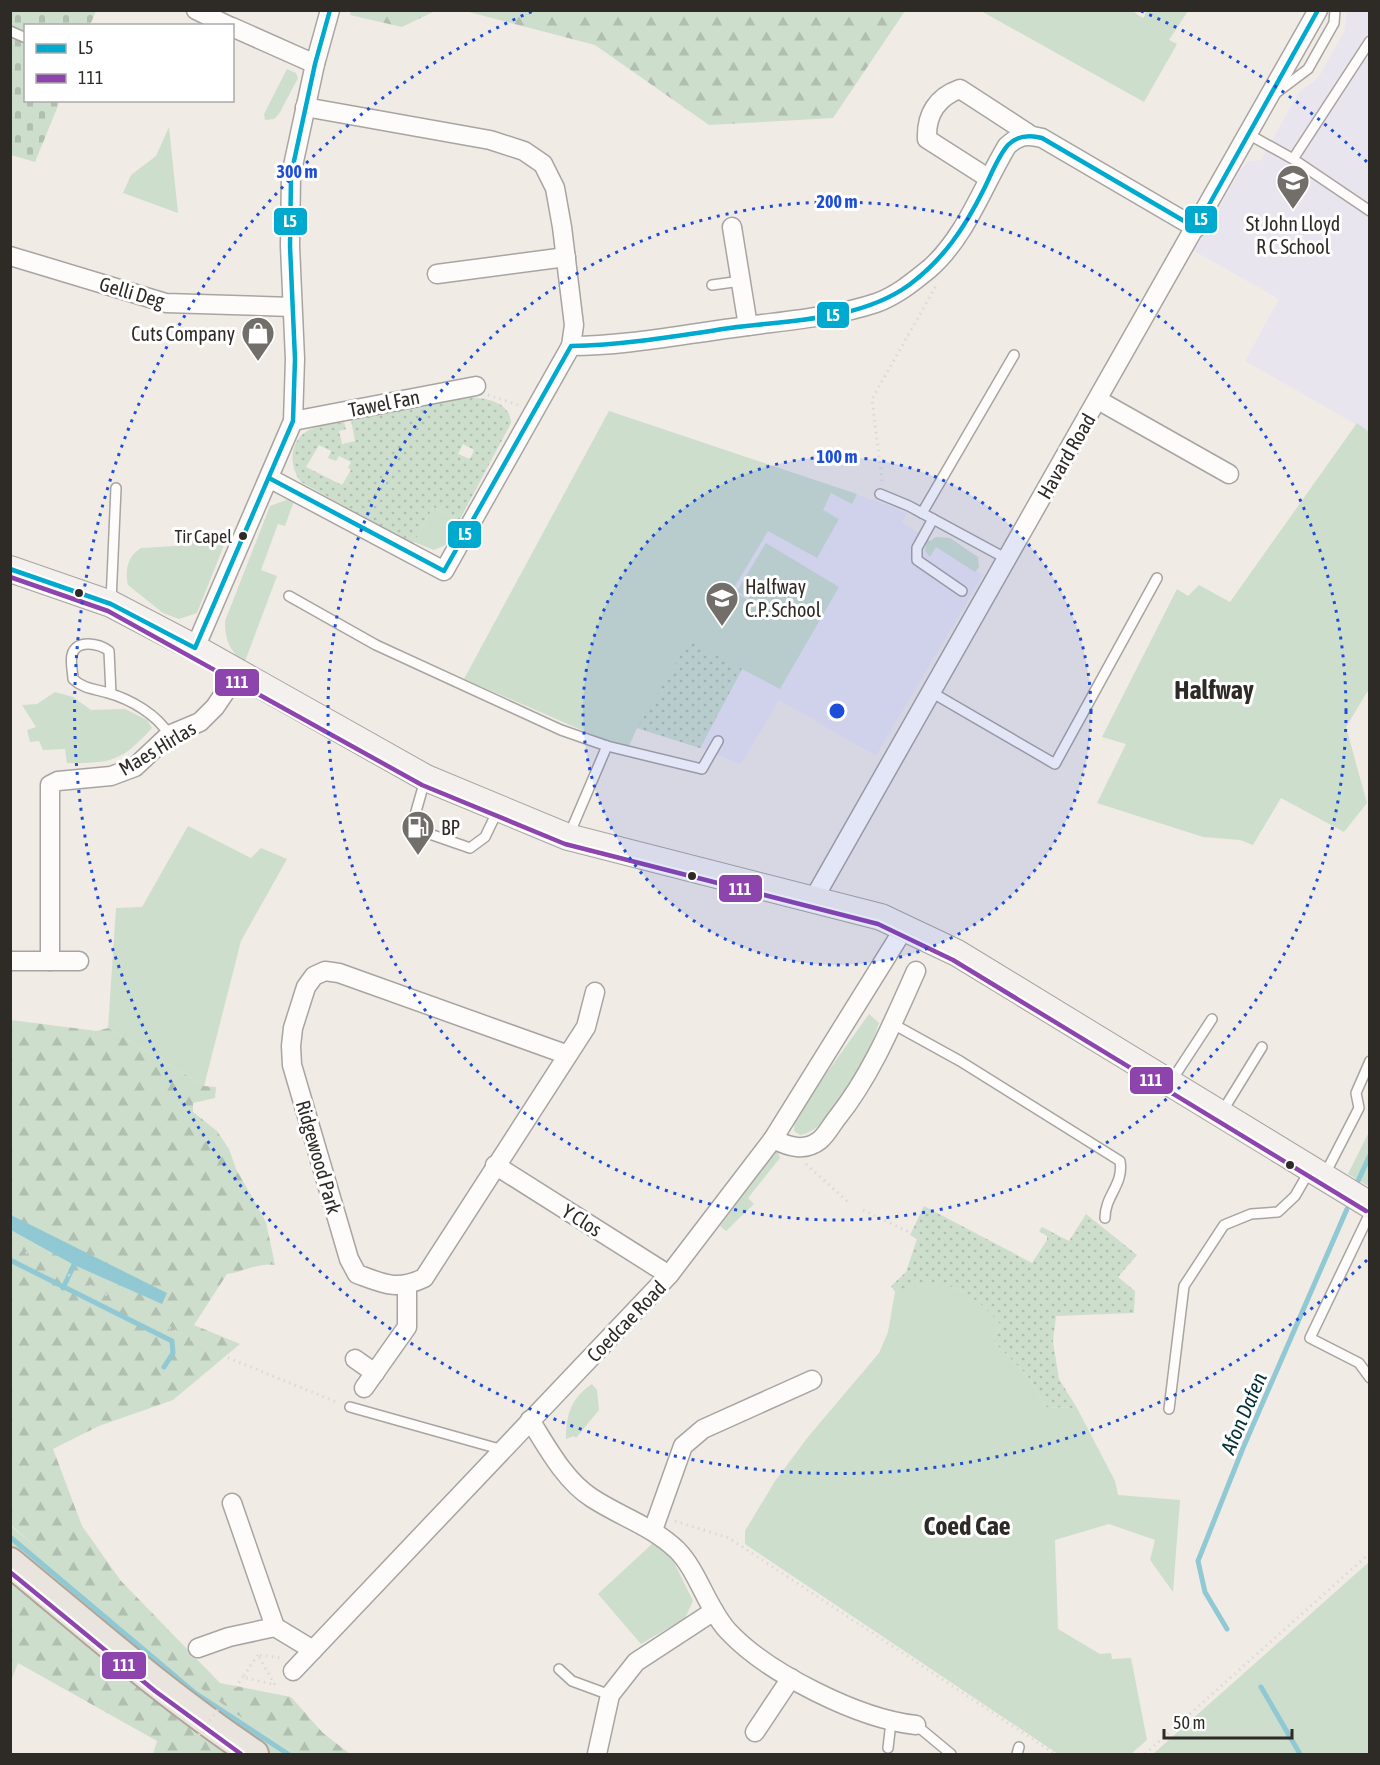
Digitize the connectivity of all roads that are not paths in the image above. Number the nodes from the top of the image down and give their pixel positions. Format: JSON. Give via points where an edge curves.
{"nodes":[{"id":1,"x":196,"y":10,"type":"edge"},
{"id":2,"x":330,"y":10,"type":"edge"},
{"id":3,"x":1318,"y":10,"type":"edge"},
{"id":4,"x":1335,"y":10,"type":"edge"},
{"id":5,"x":227,"y":24,"type":"edge"},
{"id":6,"x":234,"y":27,"type":"edge"},
{"id":7,"x":1370,"y":41,"type":"edge"},
{"id":8,"x":315,"y":64,"type":"junction"},
{"id":9,"x":1267,"y":99,"type":"junction"},
{"id":10,"x":305,"y":107,"type":"junction"},
{"id":11,"x":1029,"y":134,"type":"junction"},
{"id":12,"x":1248,"y":135,"type":"junction"},
{"id":13,"x":1293,"y":159,"type":"junction"},
{"id":14,"x":988,"y":178,"type":"junction"},
{"id":15,"x":1370,"y":211,"type":"edge"},
{"id":16,"x":732,"y":227,"type":"dead end"},
{"id":17,"x":1196,"y":228,"type":"junction"},
{"id":18,"x":10,"y":256,"type":"edge"},
{"id":19,"x":566,"y":257,"type":"junction"},
{"id":20,"x":437,"y":274,"type":"dead end"},
{"id":21,"x":741,"y":281,"type":"junction"},
{"id":22,"x":712,"y":285,"type":"dead end"},
{"id":23,"x":292,"y":307,"type":"junction"},
{"id":24,"x":748,"y":326,"type":"junction"},
{"id":25,"x":571,"y":346,"type":"junction"},
{"id":26,"x":1014,"y":355,"type":"dead end"},
{"id":27,"x":481,"y":391,"type":"road end"},
{"id":28,"x":1098,"y":400,"type":"junction"},
{"id":29,"x":293,"y":421,"type":"junction"},
{"id":30,"x":1229,"y":474,"type":"dead end"},
{"id":31,"x":269,"y":478,"type":"junction"},
{"id":32,"x":116,"y":488,"type":"dead end"},
{"id":33,"x":881,"y":489,"type":"road end"},
{"id":34,"x":922,"y":513,"type":"junction"},
{"id":35,"x":933,"y":519,"type":"junction"},
{"id":36,"x":1007,"y":560,"type":"junction"},
{"id":37,"x":10,"y":569,"type":"edge"},
{"id":38,"x":1157,"y":578,"type":"dead end"},
{"id":39,"x":962,"y":591,"type":"dead end"},
{"id":40,"x":289,"y":596,"type":"dead end"},
{"id":41,"x":111,"y":604,"type":"junction"},
{"id":42,"x":195,"y":648,"type":"junction"},
{"id":43,"x":238,"y":674,"type":"junction"},
{"id":44,"x":932,"y":692,"type":"junction"},
{"id":45,"x":111,"y":694,"type":"junction"},
{"id":46,"x":170,"y":735,"type":"junction"},
{"id":47,"x":718,"y":741,"type":"dead end"},
{"id":48,"x":607,"y":746,"type":"junction"},
{"id":49,"x":426,"y":778,"type":"junction"},
{"id":50,"x":499,"y":809,"type":"junction"},
{"id":51,"x":568,"y":837,"type":"junction"},
{"id":52,"x":813,"y":900,"type":"junction"},
{"id":53,"x":904,"y":927,"type":"junction"},
{"id":54,"x":10,"y":961,"type":"edge"},
{"id":55,"x":50,"y":961,"type":"junction"},
{"id":56,"x":79,"y":961,"type":"dead end"},
{"id":57,"x":916,"y":971,"type":"dead end"},
{"id":58,"x":594,"y":992,"type":"dead end"},
{"id":59,"x":887,"y":1020,"type":"junction"},
{"id":60,"x":1212,"y":1020,"type":"dead end"},
{"id":61,"x":1262,"y":1047,"type":"dead end"},
{"id":62,"x":568,"y":1055,"type":"junction"},
{"id":63,"x":1370,"y":1061,"type":"edge"},
{"id":64,"x":1170,"y":1083,"type":"junction"},
{"id":65,"x":1221,"y":1113,"type":"junction"},
{"id":66,"x":781,"y":1143,"type":"junction"},
{"id":67,"x":495,"y":1165,"type":"junction"},
{"id":68,"x":1317,"y":1173,"type":"junction"},
{"id":69,"x":1370,"y":1204,"type":"edge"},
{"id":70,"x":1370,"y":1213,"type":"edge"},
{"id":71,"x":1105,"y":1218,"type":"dead end"},
{"id":72,"x":669,"y":1275,"type":"junction"},
{"id":73,"x":407,"y":1286,"type":"junction"},
{"id":74,"x":355,"y":1359,"type":"dead end"},
{"id":75,"x":375,"y":1373,"type":"junction"},
{"id":76,"x":1370,"y":1378,"type":"edge"},
{"id":77,"x":812,"y":1380,"type":"dead end"},
{"id":78,"x":364,"y":1388,"type":"dead end"},
{"id":79,"x":350,"y":1407,"type":"road end"},
{"id":80,"x":1168,"y":1409,"type":"dead end"},
{"id":81,"x":530,"y":1420,"type":"junction"},
{"id":82,"x":503,"y":1450,"type":"junction"},
{"id":83,"x":232,"y":1503,"type":"dead end"},
{"id":84,"x":656,"y":1523,"type":"junction"},
{"id":85,"x":10,"y":1562,"type":"edge"},
{"id":86,"x":714,"y":1611,"type":"junction"},
{"id":87,"x":275,"y":1627,"type":"junction"},
{"id":88,"x":198,"y":1648,"type":"dead end"},
{"id":89,"x":313,"y":1650,"type":"junction"},
{"id":90,"x":295,"y":1668,"type":"road end"},
{"id":91,"x":559,"y":1669,"type":"dead end"},
{"id":92,"x":791,"y":1678,"type":"junction"},
{"id":93,"x":610,"y":1695,"type":"junction"},
{"id":94,"x":891,"y":1722,"type":"junction"},
{"id":95,"x":916,"y":1725,"type":"joint"},
{"id":96,"x":754,"y":1732,"type":"dead end"},
{"id":97,"x":888,"y":1748,"type":"dead end"},
{"id":98,"x":254,"y":1755,"type":"edge"},
{"id":99,"x":597,"y":1755,"type":"edge"},
{"id":100,"x":951,"y":1755,"type":"edge"}],
"edges":[{"from":1,"to":5,"type":"street"},
{"from":2,"to":8,"type":"street"},
{"from":3,"to":9,"type":"street","name":"Havard Road"},
{"from":4,"to":9,"type":"lane","via":[[1334,23],[1308,69]]},
{"from":6,"to":8,"type":"street"},
{"from":7,"to":13,"type":"lane"},
{"from":8,"to":10,"type":"street"},
{"from":9,"to":12,"type":"street","name":"Havard Road"},
{"from":10,"to":19,"type":"street","via":[[490,140],[524,151],[543,164],[555,188]]},
{"from":10,"to":23,"type":"street","via":[[291,175]]},
{"from":11,"to":14,"type":"street","via":[[1016,137],[1007,146]]},
{"from":11,"to":14,"type":"street","via":[[960,89],[945,94],[933,108],[927,139]]},
{"from":11,"to":17,"type":"street"},
{"from":12,"to":13,"type":"lane"},
{"from":12,"to":17,"type":"street","name":"Havard Road"},
{"from":13,"to":15,"type":"lane"},
{"from":14,"to":24,"type":"street","via":[[951,242],[931,267],[902,290],[877,303]]},
{"from":16,"to":21,"type":"street"},
{"from":17,"to":28,"type":"street","name":"Havard Road"},
{"from":18,"to":23,"type":"street","name":"Gelli Deg","via":[[166,303]]},
{"from":19,"to":20,"type":"street"},
{"from":19,"to":25,"type":"street","via":[[574,325]]},
{"from":21,"to":22,"type":"lane"},
{"from":21,"to":24,"type":"street"},
{"from":23,"to":29,"type":"street"},
{"from":24,"to":25,"type":"street","via":[[600,346]]},
{"from":25,"to":31,"type":"street","via":[[444,571]]},
{"from":26,"to":34,"type":"lane"},
{"from":27,"to":29,"type":"street","name":"Tawel Fan"},
{"from":28,"to":30,"type":"street"},
{"from":28,"to":36,"type":"street","name":"Havard Road"},
{"from":29,"to":31,"type":"street"},
{"from":31,"to":42,"type":"street"},
{"from":32,"to":41,"type":"lane"},
{"from":33,"to":34,"type":"lane"},
{"from":34,"to":35,"type":"lane"},
{"from":35,"to":36,"type":"lane"},
{"from":35,"to":39,"type":"lane","via":[[917,548],[917,560]]},
{"from":36,"to":44,"type":"street","name":"Havard Road"},
{"from":37,"to":41,"type":"street"},
{"from":38,"to":44,"type":"lane","via":[[1055,764]]},
{"from":40,"to":48,"type":"lane","via":[[376,645],[561,730]]},
{"from":41,"to":42,"type":"street"},
{"from":42,"to":43,"type":"street"},
{"from":43,"to":46,"type":"street","name":"Maes Hirlas","via":[[200,722]]},
{"from":43,"to":49,"type":"street"},
{"from":44,"to":52,"type":"street","name":"Havard Road"},
{"from":45,"to":45,"type":"lane","via":[[79,685],[73,679],[71,655],[76,648],[100,644],[109,651]]},
{"from":45,"to":46,"type":"lane","via":[[161,720]]},
{"from":46,"to":55,"type":"street","name":"Maes Hirlas","via":[[135,766],[111,776],[50,785]]},
{"from":47,"to":48,"type":"lane","via":[[702,769]]},
{"from":48,"to":51,"type":"lane"},
{"from":49,"to":50,"type":"street"},
{"from":49,"to":50,"type":"lane","via":[[415,815],[421,831],[470,848],[485,837]]},
{"from":50,"to":51,"type":"street"},
{"from":51,"to":52,"type":"street"},
{"from":52,"to":53,"type":"street","via":[[881,917]]},
{"from":53,"to":64,"type":"street","via":[[957,953]]},
{"from":53,"to":66,"type":"street","name":"Coedcae Road"},
{"from":54,"to":55,"type":"street"},
{"from":55,"to":56,"type":"street"},
{"from":57,"to":59,"type":"street"},
{"from":58,"to":62,"type":"street","via":[[586,1027]]},
{"from":59,"to":66,"type":"street","via":[[849,1103],[820,1139],[803,1147]]},
{"from":59,"to":71,"type":"lane","via":[[1120,1161],[1122,1174],[1105,1206]]},
{"from":60,"to":64,"type":"lane"},
{"from":61,"to":65,"type":"lane"},
{"from":62,"to":67,"type":"street"},
{"from":62,"to":73,"type":"street","name":"Ridgewood Park","via":[[339,973],[325,971],[314,976],[306,987],[293,1028],[292,1065],[349,1259],[357,1274]]},
{"from":63,"to":68,"type":"lane","via":[[1356,1093],[1359,1108]]},
{"from":64,"to":65,"type":"street"},
{"from":65,"to":68,"type":"street"},
{"from":66,"to":72,"type":"street","name":"Coedcae Road"},
{"from":67,"to":72,"type":"street","name":"Y Clos"},
{"from":67,"to":73,"type":"street","via":[[441,1255],[424,1278]]},
{"from":68,"to":69,"type":"street"},
{"from":68,"to":80,"type":"lane","via":[[1278,1212],[1251,1214],[1224,1225],[1184,1286]]},
{"from":70,"to":76,"type":"lane","via":[[1310,1338],[1359,1363]]},
{"from":72,"to":81,"type":"street","name":"Coedcae Road"},
{"from":73,"to":75,"type":"street","via":[[406,1327]]},
{"from":74,"to":75,"type":"street"},
{"from":75,"to":78,"type":"street"},
{"from":77,"to":84,"type":"street","via":[[703,1429],[683,1446]]},
{"from":79,"to":82,"type":"lane"},
{"from":81,"to":82,"type":"street","name":"Coedcae Road"},
{"from":81,"to":84,"type":"street","via":[[568,1475],[591,1497]]},
{"from":82,"to":89,"type":"street","name":"Coedcae Road"},
{"from":83,"to":87,"type":"street"},
{"from":84,"to":86,"type":"street","via":[[679,1552]]},
{"from":85,"to":98,"type":"main road"},
{"from":86,"to":92,"type":"street","via":[[728,1631]]},
{"from":86,"to":93,"type":"street","via":[[636,1662]]},
{"from":87,"to":88,"type":"street"},
{"from":87,"to":89,"type":"street"},
{"from":89,"to":90,"type":"street","name":"Coedcae Road"},
{"from":91,"to":93,"type":"lane","via":[[572,1681]]},
{"from":92,"to":94,"type":"street","via":[[822,1695]]},
{"from":92,"to":96,"type":"street"},
{"from":93,"to":99,"type":"street"},
{"from":94,"to":95,"type":"street"},
{"from":94,"to":97,"type":"lane"},
{"from":95,"to":100,"type":"lane"}]}
